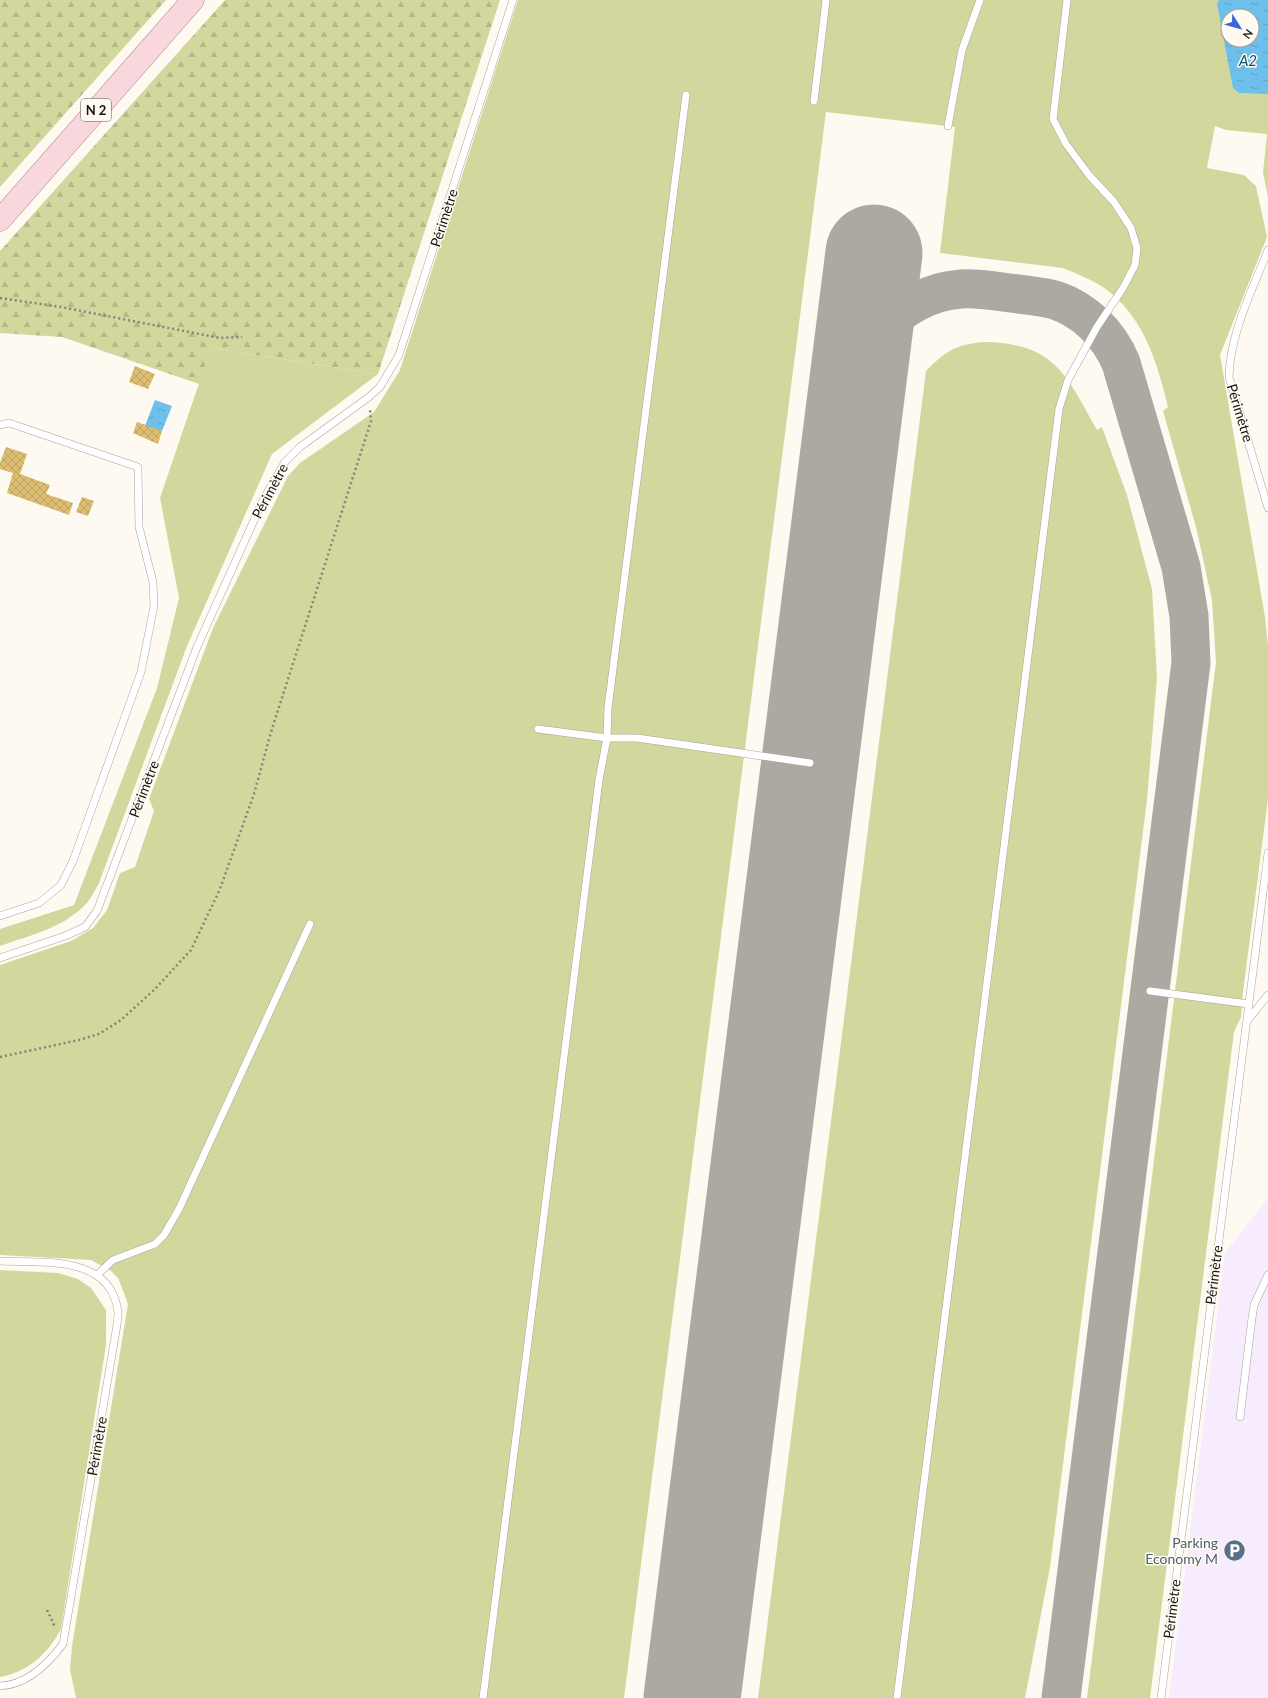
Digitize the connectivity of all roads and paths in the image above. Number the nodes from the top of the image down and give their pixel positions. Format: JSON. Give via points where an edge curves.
{"nodes":[{"id":1,"x":193,"y":0,"type":"edge"},
{"id":2,"x":514,"y":0,"type":"edge"},
{"id":3,"x":826,"y":0,"type":"edge"},
{"id":4,"x":980,"y":0,"type":"edge"},
{"id":5,"x":1067,"y":0,"type":"edge"},
{"id":6,"x":686,"y":95,"type":"dead end"},
{"id":7,"x":814,"y":101,"type":"dead end"},
{"id":8,"x":948,"y":126,"type":"dead end"},
{"id":9,"x":0,"y":220,"type":"edge"},
{"id":10,"x":1268,"y":250,"type":"edge"},
{"id":11,"x":0,"y":298,"type":"edge"},
{"id":12,"x":242,"y":337,"type":"dead end"},
{"id":13,"x":368,"y":397,"type":"junction"},
{"id":14,"x":0,"y":425,"type":"edge"},
{"id":15,"x":1268,"y":508,"type":"edge"},
{"id":16,"x":538,"y":729,"type":"dead end"},
{"id":17,"x":607,"y":738,"type":"junction"},
{"id":18,"x":810,"y":763,"type":"dead end"},
{"id":19,"x":1268,"y":853,"type":"edge"},
{"id":20,"x":0,"y":916,"type":"edge"},
{"id":21,"x":310,"y":924,"type":"dead end"},
{"id":22,"x":0,"y":958,"type":"edge"},
{"id":23,"x":1150,"y":991,"type":"dead end"},
{"id":24,"x":1268,"y":995,"type":"edge"},
{"id":25,"x":1249,"y":1004,"type":"junction"},
{"id":26,"x":1247,"y":1021,"type":"junction"},
{"id":27,"x":0,"y":1057,"type":"edge"},
{"id":28,"x":0,"y":1261,"type":"edge"},
{"id":29,"x":97,"y":1275,"type":"junction"},
{"id":30,"x":1268,"y":1275,"type":"edge"},
{"id":31,"x":1240,"y":1418,"type":"dead end"},
{"id":32,"x":0,"y":1686,"type":"edge"},
{"id":33,"x":483,"y":1698,"type":"edge"},
{"id":34,"x":897,"y":1698,"type":"edge"},
{"id":35,"x":1161,"y":1698,"type":"edge"}],
"edges":[{"from":1,"to":9,"type":"main road","number":"N 2"},
{"from":2,"to":13,"type":"lane","name":"Périmètre","via":[[399,355],[387,378]]},
{"from":3,"to":7,"type":"lane"},
{"from":4,"to":8,"type":"lane","via":[[962,50]]},
{"from":5,"to":34,"type":"lane","via":[[1053,119],[1066,144],[1089,175],[1114,202],[1131,228],[1137,248],[1136,260],[1123,288],[1068,380],[1059,409]]},
{"from":6,"to":17,"type":"lane","via":[[608,708]]},
{"from":10,"to":15,"type":"lane","name":"Périmètre","via":[[1236,334],[1230,357],[1229,377]]},
{"from":11,"to":12,"type":"path","via":[[61,306],[220,338]]},
{"from":13,"to":22,"type":"lane","name":"Périmètre","via":[[300,447],[284,462],[264,498],[197,647],[97,911],[85,927]]},
{"from":13,"to":27,"type":"path","via":[[371,421],[271,732],[254,794],[220,889],[191,950],[155,989],[121,1020],[99,1034]]},
{"from":14,"to":20,"type":"lane","via":[[9,422],[138,467],[139,527],[153,582],[154,606],[141,672],[73,861],[61,885],[39,903]]},
{"from":16,"to":17,"type":"lane"},
{"from":17,"to":18,"type":"lane","via":[[637,738]]},
{"from":17,"to":33,"type":"lane","via":[[599,780]]},
{"from":19,"to":25,"type":"lane","name":"Périmètre"},
{"from":21,"to":29,"type":"lane","via":[[179,1209],[164,1235],[155,1244],[113,1260]]},
{"from":23,"to":25,"type":"lane"},
{"from":24,"to":26,"type":"lane"},
{"from":25,"to":26,"type":"lane","name":"Périmètre"},
{"from":26,"to":35,"type":"lane","name":"Périmètre"},
{"from":28,"to":29,"type":"lane","name":"Périmètre","via":[[71,1264]]},
{"from":29,"to":32,"type":"lane","name":"Périmètre","via":[[113,1295],[118,1313],[62,1644],[38,1671],[10,1686]]},
{"from":30,"to":31,"type":"lane","via":[[1254,1305]]}]}
